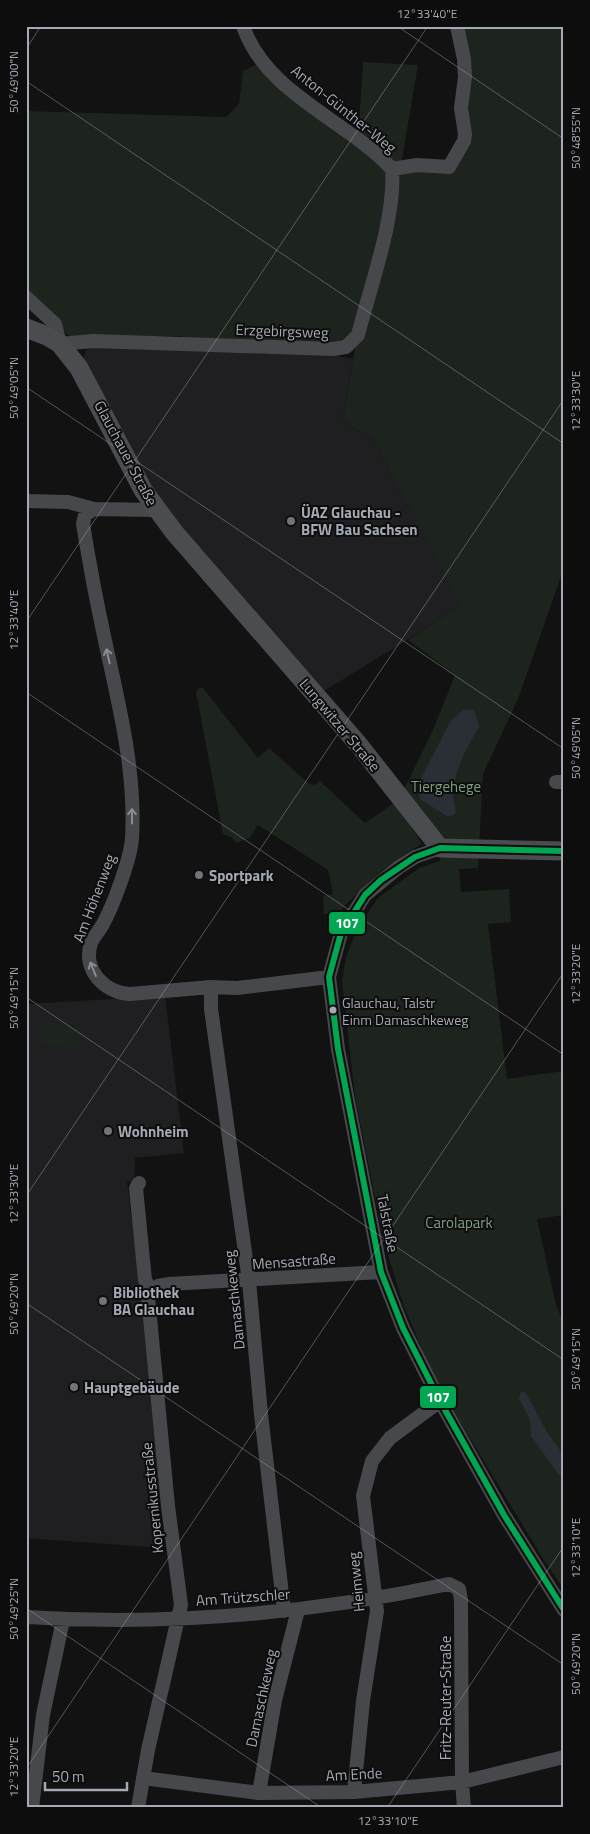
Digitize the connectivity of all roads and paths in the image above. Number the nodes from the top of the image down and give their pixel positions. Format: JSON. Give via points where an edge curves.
{"nodes":[{"id":1,"x":243,"y":26,"type":"edge"},
{"id":2,"x":457,"y":26,"type":"edge"},
{"id":3,"x":392,"y":169,"type":"junction"},
{"id":4,"x":26,"y":297,"type":"edge"},
{"id":5,"x":26,"y":328,"type":"edge"},
{"id":6,"x":60,"y":344,"type":"junction"},
{"id":7,"x":26,"y":501,"type":"edge"},
{"id":8,"x":94,"y":509,"type":"junction"},
{"id":9,"x":158,"y":510,"type":"junction"},
{"id":10,"x":440,"y":848,"type":"junction"},
{"id":11,"x":564,"y":851,"type":"edge"},
{"id":12,"x":330,"y":977,"type":"junction"},
{"id":13,"x":211,"y":987,"type":"junction"},
{"id":14,"x":139,"y":1183,"type":"dead end"},
{"id":15,"x":381,"y":1272,"type":"junction"},
{"id":16,"x":249,"y":1281,"type":"junction"},
{"id":17,"x":151,"y":1290,"type":"junction"},
{"id":18,"x":440,"y":1401,"type":"junction"},
{"id":19,"x":459,"y":1589,"type":"joint"},
{"id":20,"x":376,"y":1600,"type":"junction"},
{"id":21,"x":291,"y":1610,"type":"junction"},
{"id":22,"x":564,"y":1610,"type":"edge"},
{"id":23,"x":26,"y":1617,"type":"edge"},
{"id":24,"x":178,"y":1617,"type":"junction"},
{"id":25,"x":63,"y":1620,"type":"junction"},
{"id":26,"x":564,"y":1757,"type":"edge"},
{"id":27,"x":143,"y":1778,"type":"junction"},
{"id":28,"x":462,"y":1782,"type":"junction"},
{"id":29,"x":354,"y":1792,"type":"junction"},
{"id":30,"x":259,"y":1793,"type":"junction"},
{"id":31,"x":32,"y":1808,"type":"edge"},
{"id":32,"x":138,"y":1808,"type":"edge"},
{"id":33,"x":464,"y":1808,"type":"edge"}],
"edges":[{"from":1,"to":3,"type":"street","name":"Anton-Günther-Weg","via":[[262,62],[290,89],[372,150]]},
{"from":2,"to":3,"type":"street","name":"Anton-Günther-Weg","via":[[464,58],[461,108],[464,141],[450,166],[417,165]]},
{"from":3,"to":6,"type":"street","name":"Erzgebirgsweg","via":[[394,187],[387,222],[358,335],[346,347],[93,341]]},
{"from":4,"to":6,"type":"street","via":[[55,324]]},
{"from":5,"to":6,"type":"street","name":"Glauchauer Straße"},
{"from":6,"to":9,"type":"street","name":"Glauchauer Straße","via":[[94,393],[143,490]]},
{"from":7,"to":8,"type":"street","name":"Glauchauer Straße","via":[[68,502]]},
{"from":8,"to":9,"type":"street","name":"Glauchauer Straße"},
{"from":13,"to":8,"type":"street","name":"Am Höhenweg","one_way":true,"via":[[117,994],[95,975],[89,959],[91,942],[104,923],[126,867],[132,840],[132,801],[124,725],[83,524],[85,515]]},
{"from":9,"to":10,"type":"street","name":"Lungwitzer Straße","via":[[359,745]]},
{"from":10,"to":11,"type":"street"},
{"from":10,"to":12,"type":"street","name":"Talstraße","via":[[399,867],[365,895],[341,933]]},
{"from":12,"to":13,"type":"street","name":"Am Höhenweg","via":[[237,988]]},
{"from":12,"to":15,"type":"street","name":"Talstraße","via":[[338,1049]]},
{"from":13,"to":16,"type":"street","name":"Damaschkeweg","via":[[211,1009]]},
{"from":14,"to":17,"type":"street","name":"Kopernikusstraße","via":[[136,1188],[145,1280]]},
{"from":15,"to":16,"type":"street","name":"Mensastraße"},
{"from":15,"to":18,"type":"street","name":"Talstraße","via":[[403,1328]]},
{"from":16,"to":17,"type":"street","name":"Mensastraße","via":[[168,1284]]},
{"from":16,"to":21,"type":"street","name":"Damaschkeweg","via":[[261,1414]]},
{"from":17,"to":24,"type":"street","name":"Kopernikusstraße","via":[[148,1297],[181,1605]]},
{"from":18,"to":20,"type":"street","name":"Heimweg","via":[[390,1438],[372,1461],[364,1496]]},
{"from":18,"to":22,"type":"street","name":"Talstraße","via":[[504,1516]]},
{"from":19,"to":20,"type":"street","name":"Am Trützschler","via":[[450,1584]]},
{"from":19,"to":28,"type":"street","name":"Fritz-Reuter-Straße"},
{"from":20,"to":21,"type":"street","name":"Am Trützschler"},
{"from":20,"to":29,"type":"street","name":"Heimweg"},
{"from":21,"to":24,"type":"street","name":"Am Trützschler"},
{"from":21,"to":30,"type":"street","name":"Damaschkeweg"},
{"from":23,"to":25,"type":"street","name":"Am Trützschler"},
{"from":24,"to":25,"type":"street","name":"Am Trützschler"},
{"from":24,"to":27,"type":"street","name":"Kopernikusstraße"},
{"from":25,"to":31,"type":"street","via":[[43,1715]]},
{"from":26,"to":28,"type":"street","name":"Am Ende"},
{"from":27,"to":30,"type":"street","name":"Am Ende"},
{"from":27,"to":32,"type":"street","name":"Kopernikusstraße"},
{"from":28,"to":29,"type":"street","name":"Am Ende"},
{"from":28,"to":33,"type":"street","name":"Fritz-Reuter-Straße"},
{"from":29,"to":30,"type":"street","name":"Am Ende"}]}
